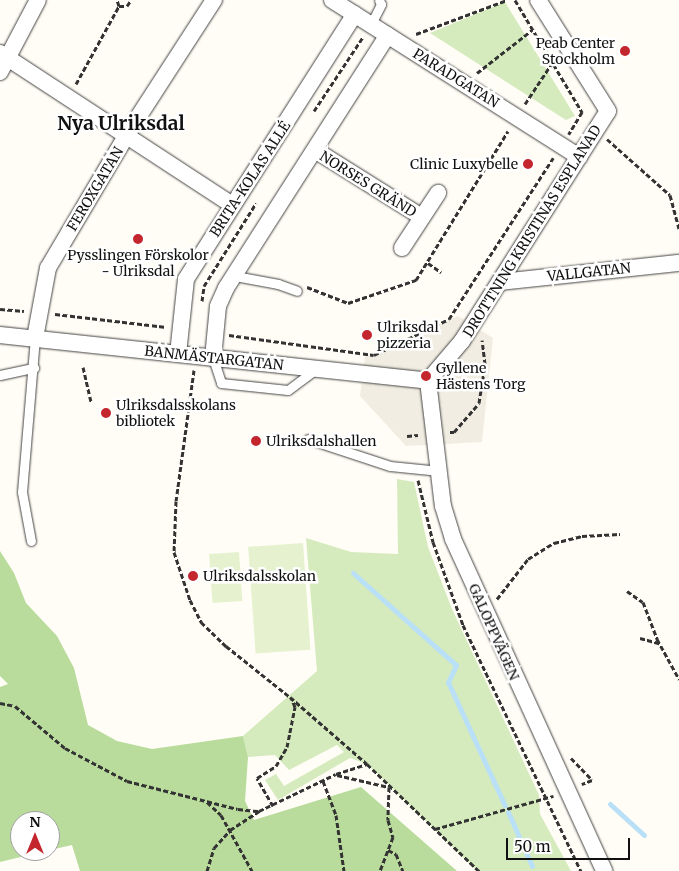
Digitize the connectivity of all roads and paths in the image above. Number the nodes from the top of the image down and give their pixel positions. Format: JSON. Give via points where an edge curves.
{"nodes":[{"id":1,"x":38,"y":0,"type":"edge"},
{"id":2,"x":117,"y":0,"type":"edge"},
{"id":3,"x":131,"y":0,"type":"edge"},
{"id":4,"x":214,"y":0,"type":"edge"},
{"id":5,"x":332,"y":0,"type":"edge"},
{"id":6,"x":380,"y":0,"type":"edge"},
{"id":7,"x":507,"y":0,"type":"edge"},
{"id":8,"x":515,"y":0,"type":"edge"},
{"id":9,"x":538,"y":0,"type":"edge"},
{"id":10,"x":120,"y":6,"type":"junction"},
{"id":11,"x":355,"y":14,"type":"junction"},
{"id":12,"x":371,"y":24,"type":"junction"},
{"id":13,"x":532,"y":30,"type":"junction"},
{"id":14,"x":416,"y":34,"type":"dead end"},
{"id":15,"x":388,"y":35,"type":"junction"},
{"id":16,"x":3,"y":61,"type":"edge"},
{"id":17,"x":552,"y":63,"type":"junction"},
{"id":18,"x":476,"y":73,"type":"dead end"},
{"id":19,"x":68,"y":98,"type":"junction"},
{"id":20,"x":525,"y":104,"type":"dead end"},
{"id":21,"x":312,"y":114,"type":"dead end"},
{"id":22,"x":578,"y":119,"type":"junction"},
{"id":23,"x":596,"y":131,"type":"junction"},
{"id":24,"x":126,"y":136,"type":"junction"},
{"id":25,"x":562,"y":145,"type":"junction"},
{"id":26,"x":315,"y":150,"type":"junction"},
{"id":27,"x":579,"y":157,"type":"junction"},
{"id":28,"x":438,"y":193,"type":"dead end"},
{"id":29,"x":258,"y":200,"type":"dead end"},
{"id":30,"x":232,"y":205,"type":"junction"},
{"id":31,"x":422,"y":218,"type":"junction"},
{"id":32,"x":679,"y":229,"type":"edge"},
{"id":33,"x":402,"y":248,"type":"dead end"},
{"id":34,"x":679,"y":263,"type":"edge"},
{"id":35,"x":428,"y":264,"type":"dead end"},
{"id":36,"x":441,"y":272,"type":"dead end"},
{"id":37,"x":235,"y":276,"type":"junction"},
{"id":38,"x":500,"y":282,"type":"junction"},
{"id":39,"x":297,"y":291,"type":"dead end"},
{"id":40,"x":201,"y":304,"type":"dead end"},
{"id":41,"x":0,"y":309,"type":"edge"},
{"id":42,"x":38,"y":312,"type":"junction"},
{"id":43,"x":449,"y":319,"type":"junction"},
{"id":44,"x":181,"y":329,"type":"junction"},
{"id":45,"x":468,"y":332,"type":"junction"},
{"id":46,"x":215,"y":333,"type":"junction"},
{"id":47,"x":0,"y":335,"type":"edge"},
{"id":48,"x":35,"y":338,"type":"junction"},
{"id":49,"x":178,"y":354,"type":"junction"},
{"id":50,"x":195,"y":356,"type":"junction"},
{"id":51,"x":214,"y":358,"type":"junction"},
{"id":52,"x":83,"y":366,"type":"dead end"},
{"id":53,"x":34,"y":368,"type":"junction"},
{"id":54,"x":315,"y":370,"type":"junction"},
{"id":55,"x":0,"y":375,"type":"edge"},
{"id":56,"x":428,"y":381,"type":"junction"},
{"id":57,"x":91,"y":402,"type":"dead end"},
{"id":58,"x":435,"y":434,"type":"junction"},
{"id":59,"x":407,"y":436,"type":"dead end"},
{"id":60,"x":308,"y":439,"type":"dead end"},
{"id":61,"x":417,"y":470,"type":"junction"},
{"id":62,"x":440,"y":471,"type":"junction"},
{"id":63,"x":620,"y":534,"type":"dead end"},
{"id":64,"x":31,"y":541,"type":"dead end"},
{"id":65,"x":627,"y":591,"type":"dead end"},
{"id":66,"x":484,"y":611,"type":"junction"},
{"id":67,"x":640,"y":638,"type":"dead end"},
{"id":68,"x":659,"y":643,"type":"junction"},
{"id":69,"x":679,"y":679,"type":"edge"},
{"id":70,"x":290,"y":696,"type":"junction"},
{"id":71,"x":0,"y":703,"type":"edge"},
{"id":72,"x":367,"y":764,"type":"junction"},
{"id":73,"x":336,"y":774,"type":"junction"},
{"id":74,"x":592,"y":780,"type":"dead end"},
{"id":75,"x":323,"y":781,"type":"junction"},
{"id":76,"x":389,"y":787,"type":"junction"},
{"id":77,"x":567,"y":790,"type":"junction"},
{"id":78,"x":546,"y":800,"type":"junction"},
{"id":79,"x":207,"y":802,"type":"junction"},
{"id":80,"x":273,"y":806,"type":"junction"},
{"id":81,"x":259,"y":811,"type":"junction"},
{"id":82,"x":435,"y":829,"type":"junction"},
{"id":83,"x":230,"y":830,"type":"junction"},
{"id":84,"x":388,"y":850,"type":"junction"},
{"id":85,"x":207,"y":871,"type":"edge"},
{"id":86,"x":252,"y":871,"type":"edge"},
{"id":87,"x":344,"y":871,"type":"edge"},
{"id":88,"x":380,"y":871,"type":"edge"},
{"id":89,"x":403,"y":871,"type":"edge"},
{"id":90,"x":479,"y":871,"type":"edge"},
{"id":91,"x":581,"y":871,"type":"edge"},
{"id":92,"x":604,"y":871,"type":"edge"}],
"edges":[{"from":1,"to":16,"type":"street"},
{"from":2,"to":10,"type":"path"},
{"from":3,"to":10,"type":"path","via":[[127,6]]},
{"from":4,"to":24,"type":"street","name":"FEROXGATAN"},
{"from":5,"to":11,"type":"street","name":"PARADGATAN"},
{"from":6,"to":12,"type":"lane"},
{"from":7,"to":14,"type":"path"},
{"from":8,"to":13,"type":"path"},
{"from":9,"to":23,"type":"street","name":"DROTTNING KRISTINAS ESPLANAD","via":[[608,112]]},
{"from":10,"to":19,"type":"path"},
{"from":11,"to":12,"type":"street","name":"PARADGATAN"},
{"from":11,"to":30,"type":"street","name":"BRITA-KOLAS ALLÉ"},
{"from":12,"to":15,"type":"street","name":"PARADGATAN"},
{"from":12,"to":21,"type":"path"},
{"from":13,"to":17,"type":"path"},
{"from":13,"to":18,"type":"path"},
{"from":15,"to":25,"type":"street","name":"PARADGATAN"},
{"from":15,"to":26,"type":"street"},
{"from":16,"to":19,"type":"street"},
{"from":17,"to":20,"type":"path"},
{"from":17,"to":22,"type":"path","via":[[582,112]]},
{"from":19,"to":24,"type":"street"},
{"from":22,"to":23,"type":"path"},
{"from":22,"to":25,"type":"path"},
{"from":23,"to":27,"type":"street","name":"DROTTNING KRISTINAS ESPLANAD"},
{"from":23,"to":32,"type":"path","via":[[670,195]]},
{"from":24,"to":30,"type":"street"},
{"from":24,"to":42,"type":"street","name":"FEROXGATAN","via":[[48,268]]},
{"from":25,"to":27,"type":"street","name":"PARADGATAN"},
{"from":25,"to":43,"type":"path"},
{"from":26,"to":31,"type":"street","name":"NORSES GRÄND"},
{"from":26,"to":37,"type":"street"},
{"from":27,"to":38,"type":"street","name":"DROTTNING KRISTINAS ESPLANAD"},
{"from":28,"to":31,"type":"street","name":"NORSES GRÄND"},
{"from":29,"to":40,"type":"path","via":[[204,286]]},
{"from":30,"to":44,"type":"street","name":"BRITA-KOLAS ALLÉ","via":[[186,279]]},
{"from":31,"to":33,"type":"street","name":"NORSES GRÄND"},
{"from":34,"to":38,"type":"street","name":"VALLGATAN"},
{"from":35,"to":36,"type":"path"},
{"from":37,"to":39,"type":"lane"},
{"from":37,"to":46,"type":"street","via":[[221,297]]},
{"from":38,"to":45,"type":"street","name":"DROTTNING KRISTINAS ESPLANAD"},
{"from":41,"to":42,"type":"path"},
{"from":42,"to":44,"type":"path"},
{"from":42,"to":48,"type":"street","name":"FEROXGATAN"},
{"from":43,"to":45,"type":"path"},
{"from":43,"to":46,"type":"path","via":[[374,355]]},
{"from":44,"to":49,"type":"street","name":"BRITA-KOLAS ALLÉ"},
{"from":45,"to":56,"type":"street","name":"DROTTNING KRISTINAS ESPLANAD"},
{"from":45,"to":58,"type":"path","via":[[482,340],[485,364],[479,403],[454,432]]},
{"from":46,"to":51,"type":"street"},
{"from":47,"to":48,"type":"street","name":"BANMÄSTARGATAN"},
{"from":48,"to":49,"type":"street","name":"BANMÄSTARGATAN"},
{"from":48,"to":53,"type":"lane"},
{"from":49,"to":50,"type":"street","name":"BANMÄSTARGATAN"},
{"from":50,"to":51,"type":"street","name":"BANMÄSTARGATAN"},
{"from":50,"to":70,"type":"path","via":[[176,501],[174,552],[201,622]]},
{"from":51,"to":54,"type":"street","name":"BANMÄSTARGATAN"},
{"from":51,"to":54,"type":"lane","via":[[221,383],[288,390]]},
{"from":52,"to":57,"type":"path"},
{"from":53,"to":55,"type":"lane"},
{"from":53,"to":64,"type":"lane","via":[[22,492]]},
{"from":54,"to":56,"type":"street","name":"BANMÄSTARGATAN"},
{"from":56,"to":58,"type":"street","name":"GALOPPVÄGEN"},
{"from":58,"to":59,"type":"path"},
{"from":58,"to":62,"type":"street","name":"GALOPPVÄGEN"},
{"from":60,"to":61,"type":"lane","via":[[390,466]]},
{"from":61,"to":62,"type":"lane"},
{"from":61,"to":78,"type":"path","via":[[433,542],[463,625]]},
{"from":62,"to":66,"type":"street","name":"GALOPPVÄGEN","via":[[443,506],[452,539]]},
{"from":63,"to":66,"type":"path","via":[[582,536],[554,542],[528,558],[495,603]]},
{"from":65,"to":68,"type":"path","via":[[643,602]]},
{"from":66,"to":77,"type":"street","name":"GALOPPVÄGEN"},
{"from":67,"to":68,"type":"path"},
{"from":68,"to":69,"type":"path"},
{"from":70,"to":72,"type":"path"},
{"from":70,"to":80,"type":"path","via":[[295,707],[287,748],[276,766],[258,778]]},
{"from":71,"to":79,"type":"path","via":[[15,706],[66,748],[127,781]]},
{"from":72,"to":73,"type":"path"},
{"from":72,"to":76,"type":"path"},
{"from":73,"to":75,"type":"path"},
{"from":73,"to":76,"type":"path"},
{"from":74,"to":77,"type":"path"},
{"from":75,"to":80,"type":"path"},
{"from":75,"to":87,"type":"path","via":[[336,815]]},
{"from":76,"to":82,"type":"path"},
{"from":76,"to":84,"type":"path","via":[[388,820],[393,837]]},
{"from":77,"to":78,"type":"path"},
{"from":77,"to":92,"type":"street","name":"GALOPPVÄGEN"},
{"from":78,"to":82,"type":"path"},
{"from":78,"to":91,"type":"path"},
{"from":79,"to":81,"type":"path"},
{"from":79,"to":83,"type":"path"},
{"from":80,"to":81,"type":"path"},
{"from":81,"to":83,"type":"path"},
{"from":82,"to":90,"type":"path"},
{"from":83,"to":85,"type":"path","via":[[214,848]]},
{"from":83,"to":86,"type":"path"},
{"from":84,"to":88,"type":"path"},
{"from":84,"to":89,"type":"path","via":[[396,854]]}]}
